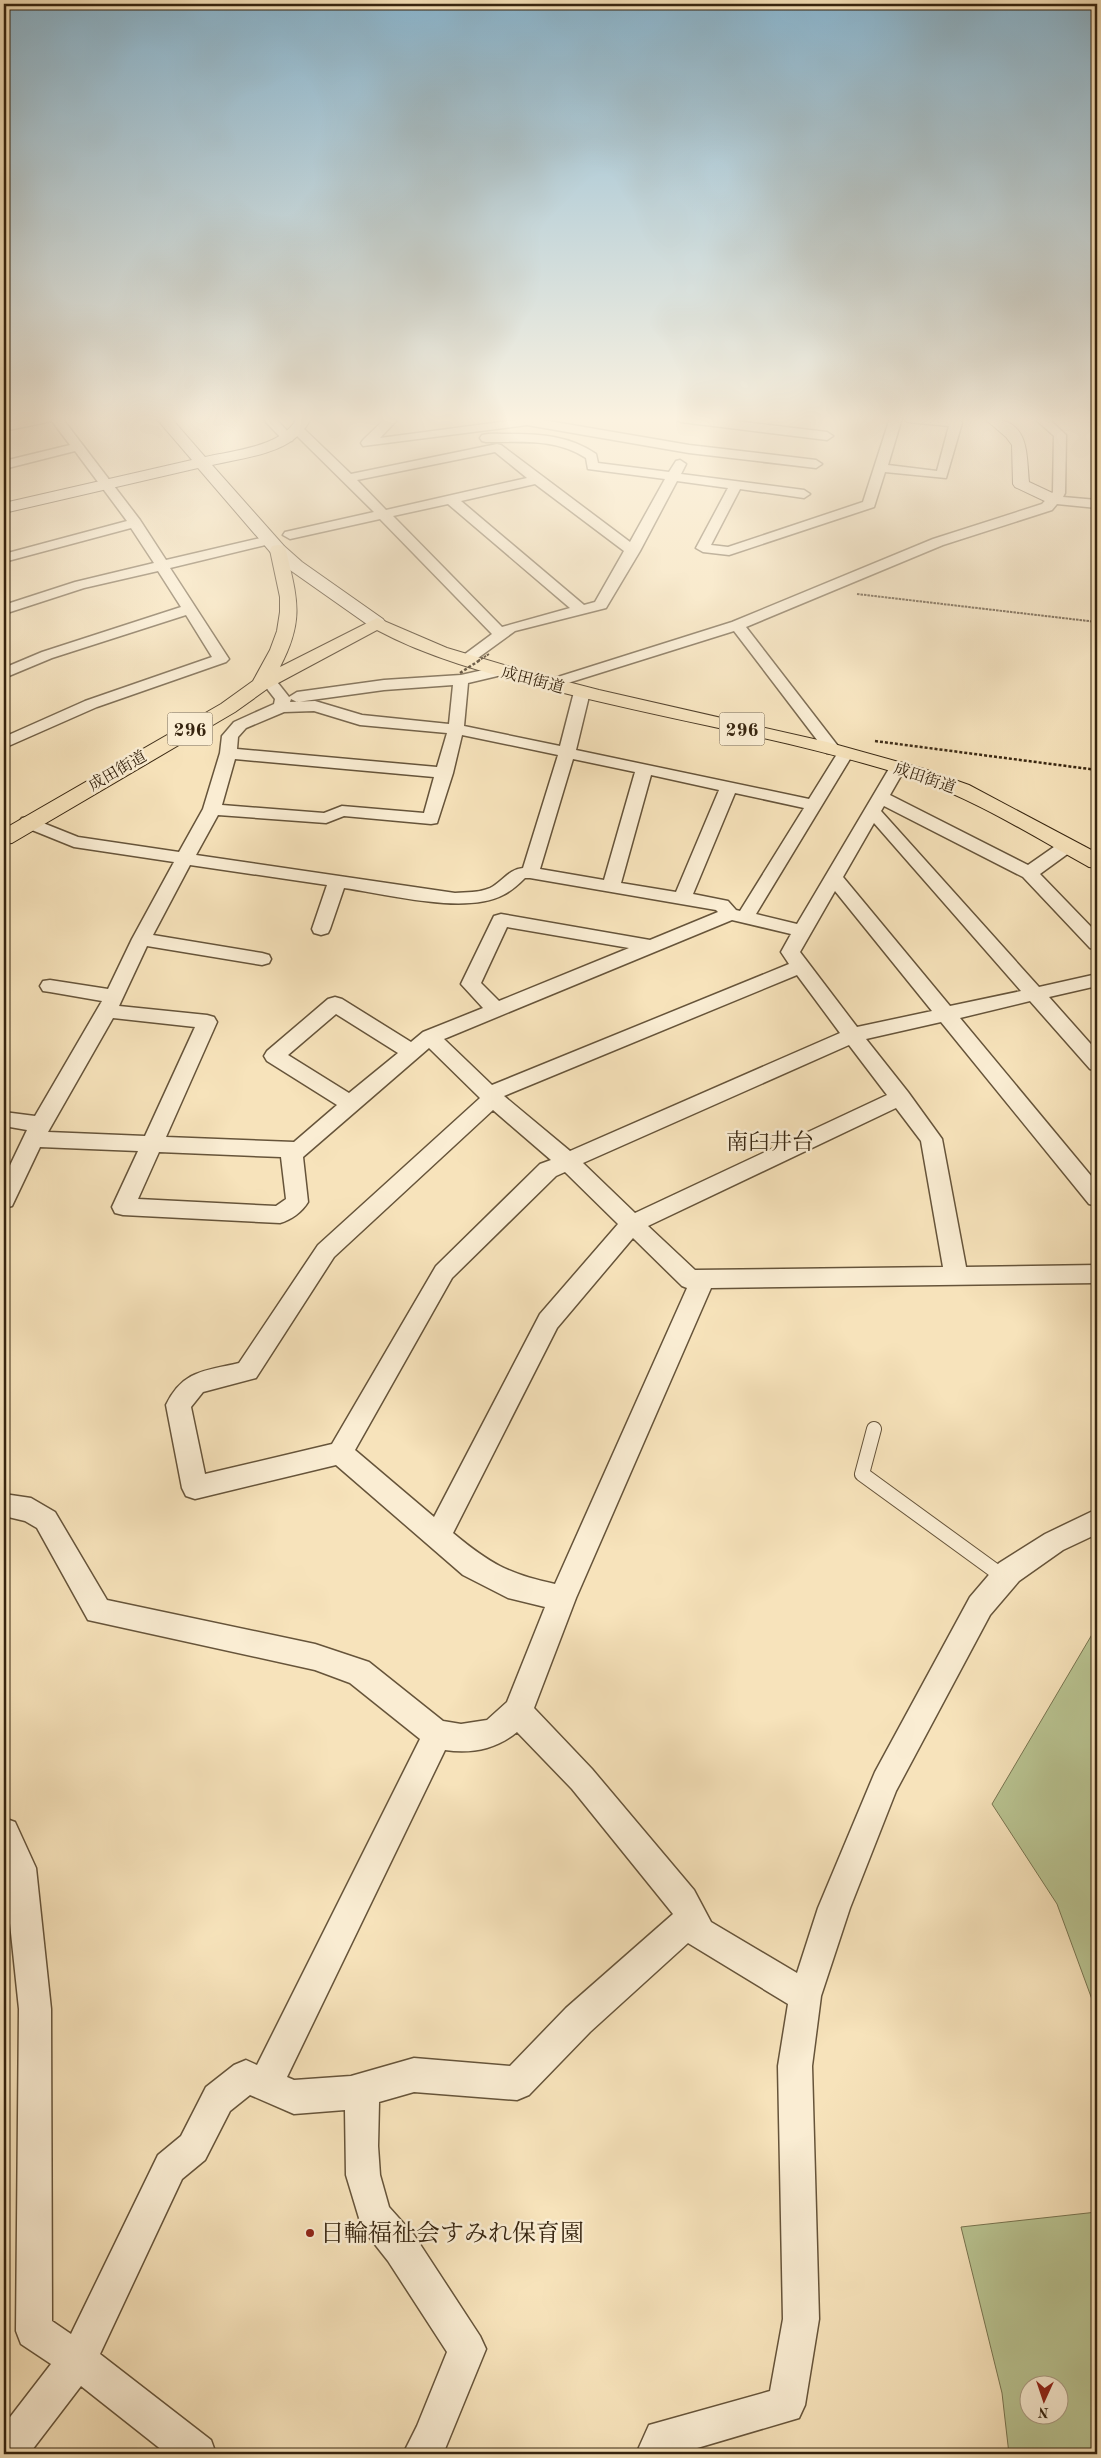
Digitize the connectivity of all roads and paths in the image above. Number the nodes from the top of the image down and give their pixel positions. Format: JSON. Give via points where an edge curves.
{"nodes":[{"id":1,"x":99,"y":533,"type":"edge"},
{"id":2,"x":141,"y":533,"type":"edge"},
{"id":3,"x":263,"y":533,"type":"edge"},
{"id":4,"x":288,"y":533,"type":"edge"},
{"id":5,"x":300,"y":533,"type":"edge"},
{"id":6,"x":401,"y":533,"type":"edge"},
{"id":7,"x":490,"y":533,"type":"edge"},
{"id":8,"x":607,"y":533,"type":"edge"},
{"id":9,"x":643,"y":533,"type":"edge"},
{"id":10,"x":711,"y":533,"type":"edge"},
{"id":11,"x":787,"y":533,"type":"edge"},
{"id":12,"x":967,"y":533,"type":"edge"},
{"id":13,"x":290,"y":535,"type":"junction"},
{"id":14,"x":274,"y":545,"type":"junction"},
{"id":15,"x":633,"y":552,"type":"junction"},
{"id":16,"x":4,"y":558,"type":"edge"},
{"id":17,"x":162,"y":565,"type":"junction"},
{"id":18,"x":818,"y":590,"type":"junction"},
{"id":19,"x":189,"y":609,"type":"junction"},
{"id":20,"x":4,"y":610,"type":"edge"},
{"id":21,"x":581,"y":610,"type":"junction"},
{"id":22,"x":1097,"y":622,"type":"edge"},
{"id":23,"x":377,"y":623,"type":"junction"},
{"id":24,"x":737,"y":624,"type":"junction"},
{"id":25,"x":501,"y":635,"type":"junction"},
{"id":26,"x":489,"y":654,"type":"dead end"},
{"id":27,"x":462,"y":671,"type":"junction"},
{"id":28,"x":4,"y":673,"type":"edge"},
{"id":29,"x":264,"y":683,"type":"junction"},
{"id":30,"x":550,"y":684,"type":"junction"},
{"id":31,"x":582,"y":692,"type":"junction"},
{"id":32,"x":282,"y":703,"type":"junction"},
{"id":33,"x":456,"y":729,"type":"junction"},
{"id":34,"x":871,"y":741,"type":"dead end"},
{"id":35,"x":4,"y":743,"type":"edge"},
{"id":36,"x":567,"y":752,"type":"junction"},
{"id":37,"x":839,"y":752,"type":"junction"},
{"id":38,"x":228,"y":753,"type":"junction"},
{"id":39,"x":898,"y":767,"type":"junction"},
{"id":40,"x":644,"y":769,"type":"junction"},
{"id":41,"x":1097,"y":770,"type":"edge"},
{"id":42,"x":445,"y":773,"type":"junction"},
{"id":43,"x":729,"y":787,"type":"junction"},
{"id":44,"x":876,"y":804,"type":"junction"},
{"id":45,"x":814,"y":805,"type":"junction"},
{"id":46,"x":212,"y":809,"type":"junction"},
{"id":47,"x":28,"y":822,"type":"junction"},
{"id":48,"x":4,"y":838,"type":"edge"},
{"id":49,"x":1067,"y":846,"type":"junction"},
{"id":50,"x":186,"y":859,"type":"junction"},
{"id":51,"x":1097,"y":862,"type":"edge"},
{"id":52,"x":530,"y":873,"type":"junction"},
{"id":53,"x":1029,"y":873,"type":"junction"},
{"id":54,"x":834,"y":878,"type":"junction"},
{"id":55,"x":336,"y":882,"type":"junction"},
{"id":56,"x":611,"y":886,"type":"junction"},
{"id":57,"x":682,"y":899,"type":"junction"},
{"id":58,"x":738,"y":916,"type":"junction"},
{"id":59,"x":321,"y":929,"type":"dead end"},
{"id":60,"x":802,"y":931,"type":"junction"},
{"id":61,"x":141,"y":939,"type":"junction"},
{"id":62,"x":1097,"y":944,"type":"edge"},
{"id":63,"x":650,"y":946,"type":"junction"},
{"id":64,"x":262,"y":959,"type":"dead end"},
{"id":65,"x":799,"y":967,"type":"junction"},
{"id":66,"x":1097,"y":980,"type":"edge"},
{"id":67,"x":50,"y":986,"type":"dead end"},
{"id":68,"x":1034,"y":994,"type":"junction"},
{"id":69,"x":110,"y":1003,"type":"junction"},
{"id":70,"x":496,"y":1010,"type":"junction"},
{"id":71,"x":946,"y":1014,"type":"junction"},
{"id":72,"x":853,"y":1035,"type":"junction"},
{"id":73,"x":430,"y":1038,"type":"junction"},
{"id":74,"x":412,"y":1052,"type":"junction"},
{"id":75,"x":1097,"y":1064,"type":"edge"},
{"id":76,"x":492,"y":1096,"type":"junction"},
{"id":77,"x":901,"y":1098,"type":"junction"},
{"id":78,"x":350,"y":1103,"type":"junction"},
{"id":79,"x":4,"y":1119,"type":"edge"},
{"id":80,"x":37,"y":1132,"type":"junction"},
{"id":81,"x":152,"y":1143,"type":"junction"},
{"id":82,"x":291,"y":1149,"type":"junction"},
{"id":83,"x":566,"y":1160,"type":"junction"},
{"id":84,"x":1097,"y":1198,"type":"edge"},
{"id":85,"x":4,"y":1200,"type":"edge"},
{"id":86,"x":632,"y":1224,"type":"junction"},
{"id":87,"x":1097,"y":1274,"type":"edge"},
{"id":88,"x":956,"y":1275,"type":"junction"},
{"id":89,"x":702,"y":1279,"type":"junction"},
{"id":90,"x":874,"y":1429,"type":"dead end"},
{"id":91,"x":340,"y":1453,"type":"junction"},
{"id":92,"x":4,"y":1505,"type":"edge"},
{"id":93,"x":1097,"y":1521,"type":"edge"},
{"id":94,"x":437,"y":1537,"type":"junction"},
{"id":95,"x":1004,"y":1578,"type":"junction"},
{"id":96,"x":562,"y":1598,"type":"junction"},
{"id":97,"x":518,"y":1712,"type":"junction"},
{"id":98,"x":436,"y":1735,"type":"junction"},
{"id":99,"x":4,"y":1832,"type":"edge"},
{"id":100,"x":693,"y":1917,"type":"junction"},
{"id":101,"x":805,"y":1996,"type":"junction"},
{"id":102,"x":266,"y":2083,"type":"junction"},
{"id":103,"x":363,"y":2089,"type":"junction"},
{"id":104,"x":78,"y":2360,"type":"junction"},
{"id":105,"x":5,"y":2454,"type":"edge"},
{"id":106,"x":197,"y":2454,"type":"edge"},
{"id":107,"x":422,"y":2454,"type":"edge"},
{"id":108,"x":655,"y":2454,"type":"edge"}],
"edges":[{"from":1,"to":16,"type":"street"},
{"from":2,"to":17,"type":"street"},
{"from":3,"to":14,"type":"street"},
{"from":4,"to":13,"type":"street"},
{"from":5,"to":13,"type":"street"},
{"from":6,"to":25,"type":"street"},
{"from":7,"to":21,"type":"street"},
{"from":8,"to":15,"type":"street"},
{"from":9,"to":15,"type":"street"},
{"from":10,"to":11,"type":"street","via":[[703,548],[730,551]]},
{"from":12,"to":18,"type":"street"},
{"from":13,"to":23,"type":"street"},
{"from":14,"to":17,"type":"street"},
{"from":14,"to":23,"type":"street","via":[[296,566]]},
{"from":14,"to":29,"type":"highway","via":[[288,593],[289,613],[286,634]]},
{"from":15,"to":21,"type":"street","via":[[601,605]]},
{"from":17,"to":19,"type":"street"},
{"from":17,"to":20,"type":"street","via":[[80,585]]},
{"from":18,"to":22,"type":"path"},
{"from":18,"to":24,"type":"street"},
{"from":19,"to":28,"type":"street","via":[[47,655]]},
{"from":19,"to":35,"type":"street","via":[[221,659],[91,704]]},
{"from":21,"to":25,"type":"street","via":[[510,628]]},
{"from":23,"to":27,"type":"highway","name":"成田街道","number":"296"},
{"from":23,"to":29,"type":"highway","name":"成田街道","number":"296"},
{"from":24,"to":30,"type":"street"},
{"from":24,"to":37,"type":"street"},
{"from":25,"to":27,"type":"street"},
{"from":26,"to":27,"type":"path","bridge":true},
{"from":27,"to":30,"type":"highway","name":"成田街道","number":"296","via":[[501,671]]},
{"from":27,"to":32,"type":"street"},
{"from":27,"to":33,"type":"street"},
{"from":29,"to":32,"type":"street"},
{"from":29,"to":47,"type":"highway","name":"成田街道","number":"296","via":[[228,708]]},
{"from":30,"to":31,"type":"highway","name":"成田街道","number":"296"},
{"from":31,"to":36,"type":"street"},
{"from":31,"to":37,"type":"highway","name":"成田街道","number":"296"},
{"from":32,"to":33,"type":"street","via":[[315,706],[373,722]]},
{"from":32,"to":38,"type":"street","via":[[240,725],[230,736]]},
{"from":33,"to":36,"type":"street"},
{"from":33,"to":42,"type":"street"},
{"from":34,"to":41,"type":"path"},
{"from":36,"to":40,"type":"street"},
{"from":36,"to":52,"type":"street"},
{"from":37,"to":39,"type":"highway","name":"成田街道","number":"296"},
{"from":37,"to":45,"type":"street"},
{"from":38,"to":42,"type":"street"},
{"from":38,"to":46,"type":"street"},
{"from":39,"to":44,"type":"street"},
{"from":39,"to":49,"type":"highway","name":"成田街道","number":"296","via":[[962,789]]},
{"from":40,"to":43,"type":"street"},
{"from":40,"to":56,"type":"street"},
{"from":42,"to":46,"type":"street","via":[[431,819],[342,811],[326,818]]},
{"from":43,"to":45,"type":"street"},
{"from":43,"to":57,"type":"street"},
{"from":44,"to":53,"type":"street"},
{"from":44,"to":54,"type":"street"},
{"from":44,"to":68,"type":"street"},
{"from":45,"to":58,"type":"street"},
{"from":46,"to":50,"type":"street"},
{"from":47,"to":48,"type":"highway","name":"成田街道","number":"296"},
{"from":47,"to":50,"type":"street","via":[[74,842]]},
{"from":49,"to":51,"type":"highway","name":"成田街道","number":"296"},
{"from":49,"to":53,"type":"street"},
{"from":50,"to":55,"type":"street"},
{"from":50,"to":61,"type":"street"},
{"from":52,"to":55,"type":"street","via":[[520,873],[502,890],[489,896],[455,899]]},
{"from":52,"to":56,"type":"street"},
{"from":53,"to":62,"type":"street"},
{"from":54,"to":60,"type":"street"},
{"from":54,"to":71,"type":"street"},
{"from":55,"to":59,"type":"street"},
{"from":56,"to":57,"type":"street"},
{"from":57,"to":58,"type":"street","via":[[722,905]]},
{"from":58,"to":60,"type":"street"},
{"from":58,"to":63,"type":"street"},
{"from":60,"to":65,"type":"street","via":[[790,952]]},
{"from":61,"to":64,"type":"street"},
{"from":61,"to":69,"type":"street"},
{"from":63,"to":70,"type":"street"},
{"from":63,"to":70,"type":"street","via":[[501,920],[471,984]]},
{"from":65,"to":72,"type":"street"},
{"from":65,"to":76,"type":"street"},
{"from":66,"to":68,"type":"street"},
{"from":67,"to":69,"type":"street"},
{"from":68,"to":71,"type":"street"},
{"from":68,"to":75,"type":"street"},
{"from":69,"to":80,"type":"street"},
{"from":69,"to":81,"type":"street","via":[[207,1022]]},
{"from":70,"to":73,"type":"street"},
{"from":71,"to":72,"type":"street"},
{"from":71,"to":84,"type":"street"},
{"from":72,"to":77,"type":"street"},
{"from":72,"to":83,"type":"street"},
{"from":73,"to":74,"type":"street"},
{"from":73,"to":76,"type":"street"},
{"from":74,"to":78,"type":"street"},
{"from":74,"to":78,"type":"street","via":[[335,1004],[274,1056]]},
{"from":76,"to":83,"type":"street"},
{"from":76,"to":91,"type":"street","via":[[326,1251],[247,1371],[195,1384],[178,1405],[196,1488]]},
{"from":77,"to":86,"type":"street"},
{"from":77,"to":88,"type":"street","via":[[931,1139]]},
{"from":78,"to":82,"type":"street","via":[[299,1150]]},
{"from":79,"to":80,"type":"street"},
{"from":80,"to":81,"type":"street"},
{"from":80,"to":85,"type":"street"},
{"from":81,"to":82,"type":"street"},
{"from":81,"to":82,"type":"street","via":[[123,1207],[280,1215],[297,1202]]},
{"from":83,"to":86,"type":"street"},
{"from":83,"to":91,"type":"street","via":[[548,1170],[444,1272]]},
{"from":86,"to":89,"type":"street","via":[[690,1280]]},
{"from":86,"to":94,"type":"street","via":[[548,1321]]},
{"from":87,"to":88,"type":"street"},
{"from":88,"to":89,"type":"street"},
{"from":89,"to":96,"type":"street"},
{"from":90,"to":95,"type":"lane","via":[[862,1474]]},
{"from":91,"to":94,"type":"street"},
{"from":92,"to":98,"type":"street","via":[[31,1510],[46,1520],[98,1611],[315,1657],[359,1672]]},
{"from":93,"to":95,"type":"street","via":[[1054,1542]]},
{"from":94,"to":96,"type":"street","via":[[472,1566],[518,1589]]},
{"from":95,"to":101,"type":"street","via":[[980,1606],[885,1782],[834,1908]]},
{"from":96,"to":97,"type":"street"},
{"from":97,"to":98,"type":"street","via":[[493,1733],[461,1738]]},
{"from":97,"to":100,"type":"street","via":[[582,1779]]},
{"from":98,"to":102,"type":"street"},
{"from":99,"to":104,"type":"street","via":[[20,1868],[35,2008],[34,2331]]},
{"from":100,"to":101,"type":"street","via":[[700,1933]]},
{"from":100,"to":103,"type":"street","via":[[578,2020],[517,2083],[414,2075]]},
{"from":101,"to":108,"type":"street","via":[[795,2066],[800,2319],[786,2405],[663,2439]]},
{"from":102,"to":103,"type":"street","via":[[294,2097],[351,2093]]},
{"from":102,"to":104,"type":"street","via":[[246,2077],[218,2099],[193,2148],[170,2167]]},
{"from":103,"to":107,"type":"street","via":[[363,2175],[374,2216],[401,2248],[467,2348],[431,2440]]},
{"from":104,"to":105,"type":"street"},
{"from":104,"to":106,"type":"street"}]}
